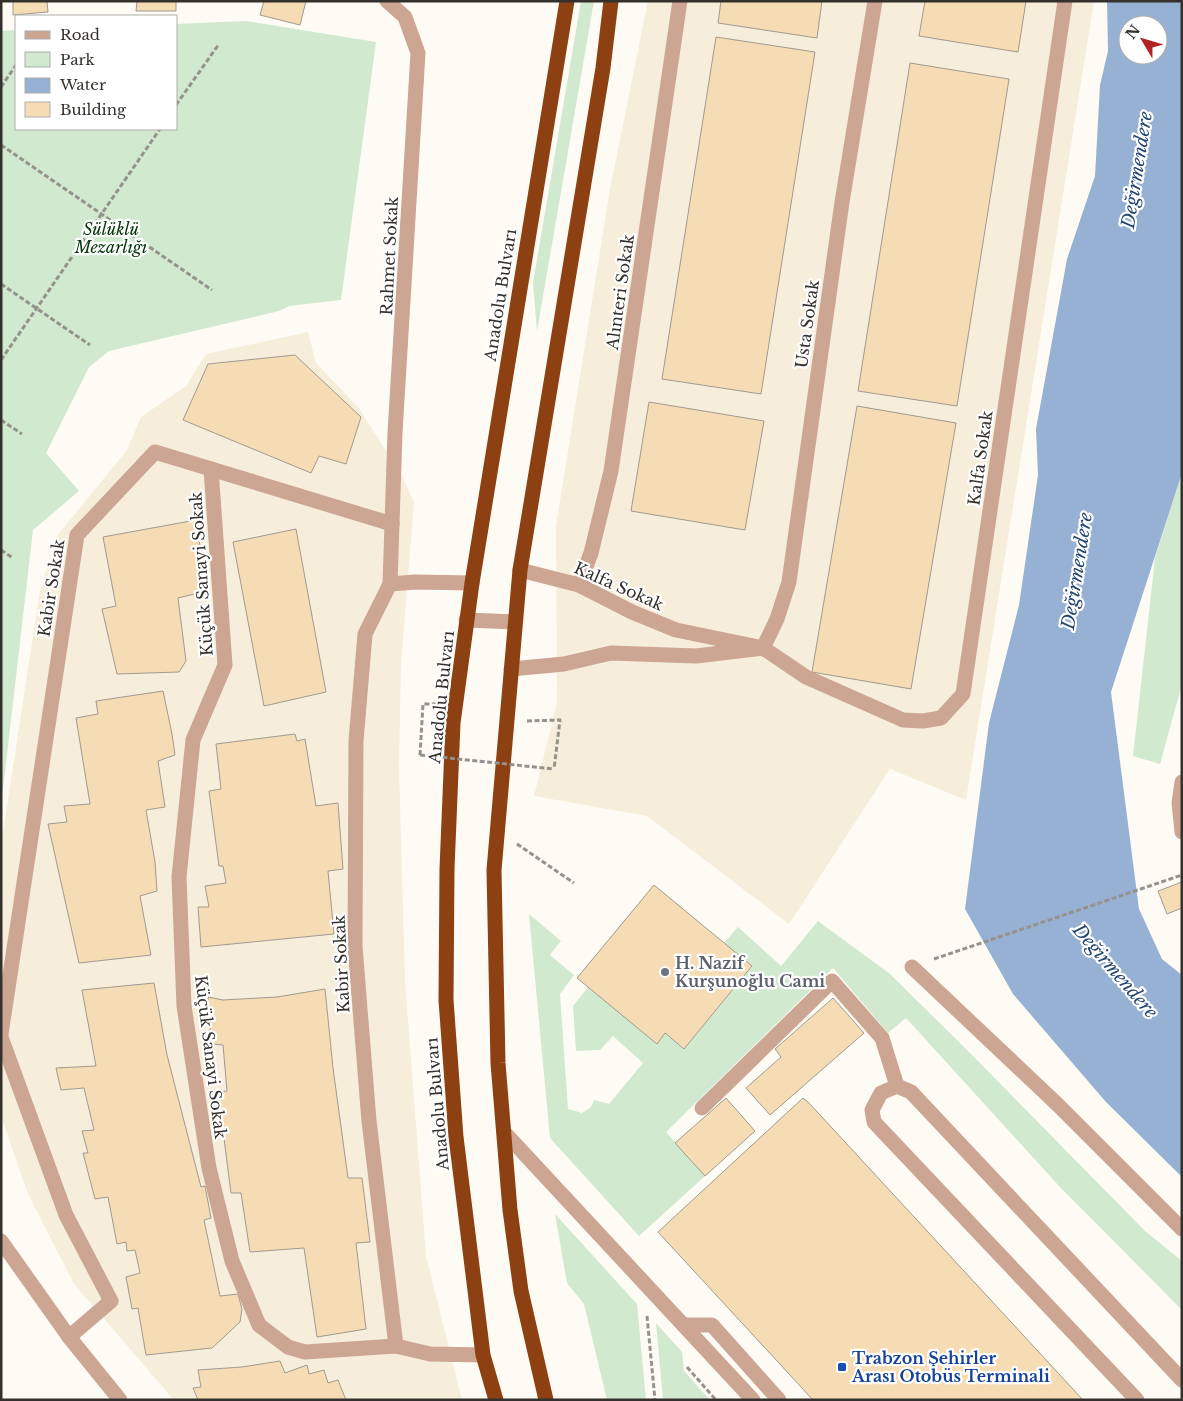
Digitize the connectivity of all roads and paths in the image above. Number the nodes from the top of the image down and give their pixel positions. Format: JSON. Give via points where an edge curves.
{"nodes":[{"id":1,"x":386,"y":1,"type":"edge"},
{"id":2,"x":567,"y":1,"type":"edge"},
{"id":3,"x":611,"y":1,"type":"edge"},
{"id":4,"x":680,"y":1,"type":"edge"},
{"id":5,"x":875,"y":1,"type":"edge"},
{"id":6,"x":1064,"y":1,"type":"edge"},
{"id":7,"x":218,"y":44,"type":"dead end"},
{"id":8,"x":15,"y":66,"type":"edge"},
{"id":9,"x":1,"y":87,"type":"edge"},
{"id":10,"x":178,"y":102,"type":"edge"},
{"id":11,"x":159,"y":130,"type":"edge"},
{"id":12,"x":1,"y":145,"type":"edge"},
{"id":13,"x":101,"y":214,"type":"junction"},
{"id":14,"x":1,"y":284,"type":"edge"},
{"id":15,"x":212,"y":290,"type":"dead end"},
{"id":16,"x":36,"y":308,"type":"junction"},
{"id":17,"x":90,"y":345,"type":"dead end"},
{"id":18,"x":1,"y":360,"type":"edge"},
{"id":19,"x":1,"y":420,"type":"edge"},
{"id":20,"x":22,"y":434,"type":"dead end"},
{"id":21,"x":211,"y":469,"type":"junction"},
{"id":22,"x":392,"y":524,"type":"junction"},
{"id":23,"x":1,"y":550,"type":"edge"},
{"id":24,"x":13,"y":558,"type":"dead end"},
{"id":25,"x":520,"y":570,"type":"junction"},
{"id":26,"x":472,"y":583,"type":"junction"},
{"id":27,"x":390,"y":584,"type":"junction"},
{"id":28,"x":578,"y":585,"type":"junction"},
{"id":29,"x":466,"y":620,"type":"junction"},
{"id":30,"x":515,"y":622,"type":"junction"},
{"id":31,"x":763,"y":648,"type":"junction"},
{"id":32,"x":511,"y":669,"type":"junction"},
{"id":33,"x":423,"y":704,"type":"dead end"},
{"id":34,"x":506,"y":722,"type":"junction"},
{"id":35,"x":1182,"y":782,"type":"edge"},
{"id":36,"x":497,"y":830,"type":"junction"},
{"id":37,"x":1182,"y":832,"type":"edge"},
{"id":38,"x":1182,"y":875,"type":"edge"},
{"id":39,"x":574,"y":883,"type":"dead end"},
{"id":40,"x":912,"y":967,"type":"joint"},
{"id":41,"x":1,"y":1036,"type":"edge"},
{"id":42,"x":897,"y":1086,"type":"junction"},
{"id":43,"x":702,"y":1108,"type":"dead end"},
{"id":44,"x":504,"y":1132,"type":"junction"},
{"id":45,"x":1182,"y":1229,"type":"edge"},
{"id":46,"x":1,"y":1241,"type":"edge"},
{"id":47,"x":647,"y":1314,"type":"dead end"},
{"id":48,"x":684,"y":1325,"type":"junction"},
{"id":49,"x":69,"y":1337,"type":"junction"},
{"id":50,"x":396,"y":1346,"type":"junction"},
{"id":51,"x":484,"y":1355,"type":"junction"},
{"id":52,"x":687,"y":1367,"type":"dead end"},
{"id":53,"x":1182,"y":1380,"type":"edge"},
{"id":54,"x":120,"y":1400,"type":"edge"},
{"id":55,"x":496,"y":1400,"type":"edge"},
{"id":56,"x":546,"y":1400,"type":"edge"},
{"id":57,"x":656,"y":1400,"type":"edge"},
{"id":58,"x":716,"y":1400,"type":"edge"},
{"id":59,"x":754,"y":1400,"type":"edge"},
{"id":60,"x":779,"y":1400,"type":"edge"},
{"id":61,"x":1137,"y":1400,"type":"edge"}],
"edges":[{"from":1,"to":22,"type":"street","name":"Rahmet Sokak","via":[[405,17],[418,52]]},
{"from":2,"to":26,"type":"highway","name":"Anadolu Bulvarı"},
{"from":3,"to":25,"type":"highway","via":[[603,68]]},
{"from":4,"to":28,"type":"street","name":"Alınteri Sokak","via":[[611,471],[591,553]]},
{"from":5,"to":31,"type":"street","name":"Usta Sokak","via":[[842,202],[789,582]]},
{"from":6,"to":31,"type":"street","name":"Kalfa Sokak","via":[[963,694],[941,718],[903,720],[806,677]]},
{"from":7,"to":10,"type":"path"},
{"from":8,"to":9,"type":"path"},
{"from":11,"to":13,"type":"path"},
{"from":12,"to":13,"type":"path"},
{"from":13,"to":15,"type":"path"},
{"from":13,"to":16,"type":"path"},
{"from":14,"to":16,"type":"path"},
{"from":16,"to":17,"type":"path"},
{"from":16,"to":18,"type":"path"},
{"from":19,"to":20,"type":"path"},
{"from":21,"to":22,"type":"street","name":"Kabir Sokak"},
{"from":21,"to":41,"type":"street","name":"Kabir Sokak","via":[[155,452],[77,535]]},
{"from":21,"to":50,"type":"street","name":"Küçük Sanayi Sokak","via":[[225,665],[193,740],[179,877],[184,1006],[209,1168],[232,1261],[259,1325],[288,1346],[305,1352]]},
{"from":22,"to":27,"type":"street","name":"Kabir Sokak"},
{"from":23,"to":24,"type":"path"},
{"from":25,"to":28,"type":"street","name":"Kalfa Sokak"},
{"from":25,"to":30,"type":"highway"},
{"from":26,"to":27,"type":"street"},
{"from":26,"to":29,"type":"highway","name":"Anadolu Bulvarı"},
{"from":27,"to":50,"type":"street","name":"Kabir Sokak","via":[[365,634],[356,742],[355,946],[368,1120]]},
{"from":28,"to":31,"type":"street","name":"Kalfa Sokak","via":[[676,630]]},
{"from":29,"to":30,"type":"street"},
{"from":29,"to":51,"type":"highway","name":"Anadolu Bulvarı","via":[[453,723],[446,1000],[456,1137]]},
{"from":30,"to":32,"type":"highway"},
{"from":31,"to":32,"type":"street","via":[[696,656],[611,653],[564,664]]},
{"from":32,"to":34,"type":"highway"},
{"from":33,"to":34,"type":"path","bridge":true,"via":[[420,755],[554,768],[560,720]]},
{"from":34,"to":36,"type":"highway"},
{"from":35,"to":37,"type":"street","via":[[1179,803]]},
{"from":36,"to":39,"type":"path"},
{"from":36,"to":44,"type":"highway","via":[[494,870],[498,1053]]},
{"from":38,"to":40,"type":"path"},
{"from":40,"to":45,"type":"street","via":[[1058,1105]]},
{"from":41,"to":49,"type":"street","name":"Kabir Sokak","via":[[66,1215],[111,1301]]},
{"from":42,"to":43,"type":"street","via":[[882,1038],[832,982]]},
{"from":42,"to":53,"type":"street","via":[[911,1092]]},
{"from":42,"to":61,"type":"street","via":[[881,1092],[872,1110],[874,1122]]},
{"from":44,"to":48,"type":"street"},
{"from":44,"to":56,"type":"highway","via":[[521,1290]]},
{"from":46,"to":49,"type":"street"},
{"from":47,"to":57,"type":"path"},
{"from":48,"to":59,"type":"street"},
{"from":48,"to":60,"type":"street","via":[[712,1325]]},
{"from":49,"to":54,"type":"street"},
{"from":50,"to":51,"type":"street","name":"Küçük Sanayi Sokak","via":[[430,1354]]},
{"from":51,"to":55,"type":"highway","name":"Anadolu Bulvarı"},
{"from":52,"to":58,"type":"path"}]}
